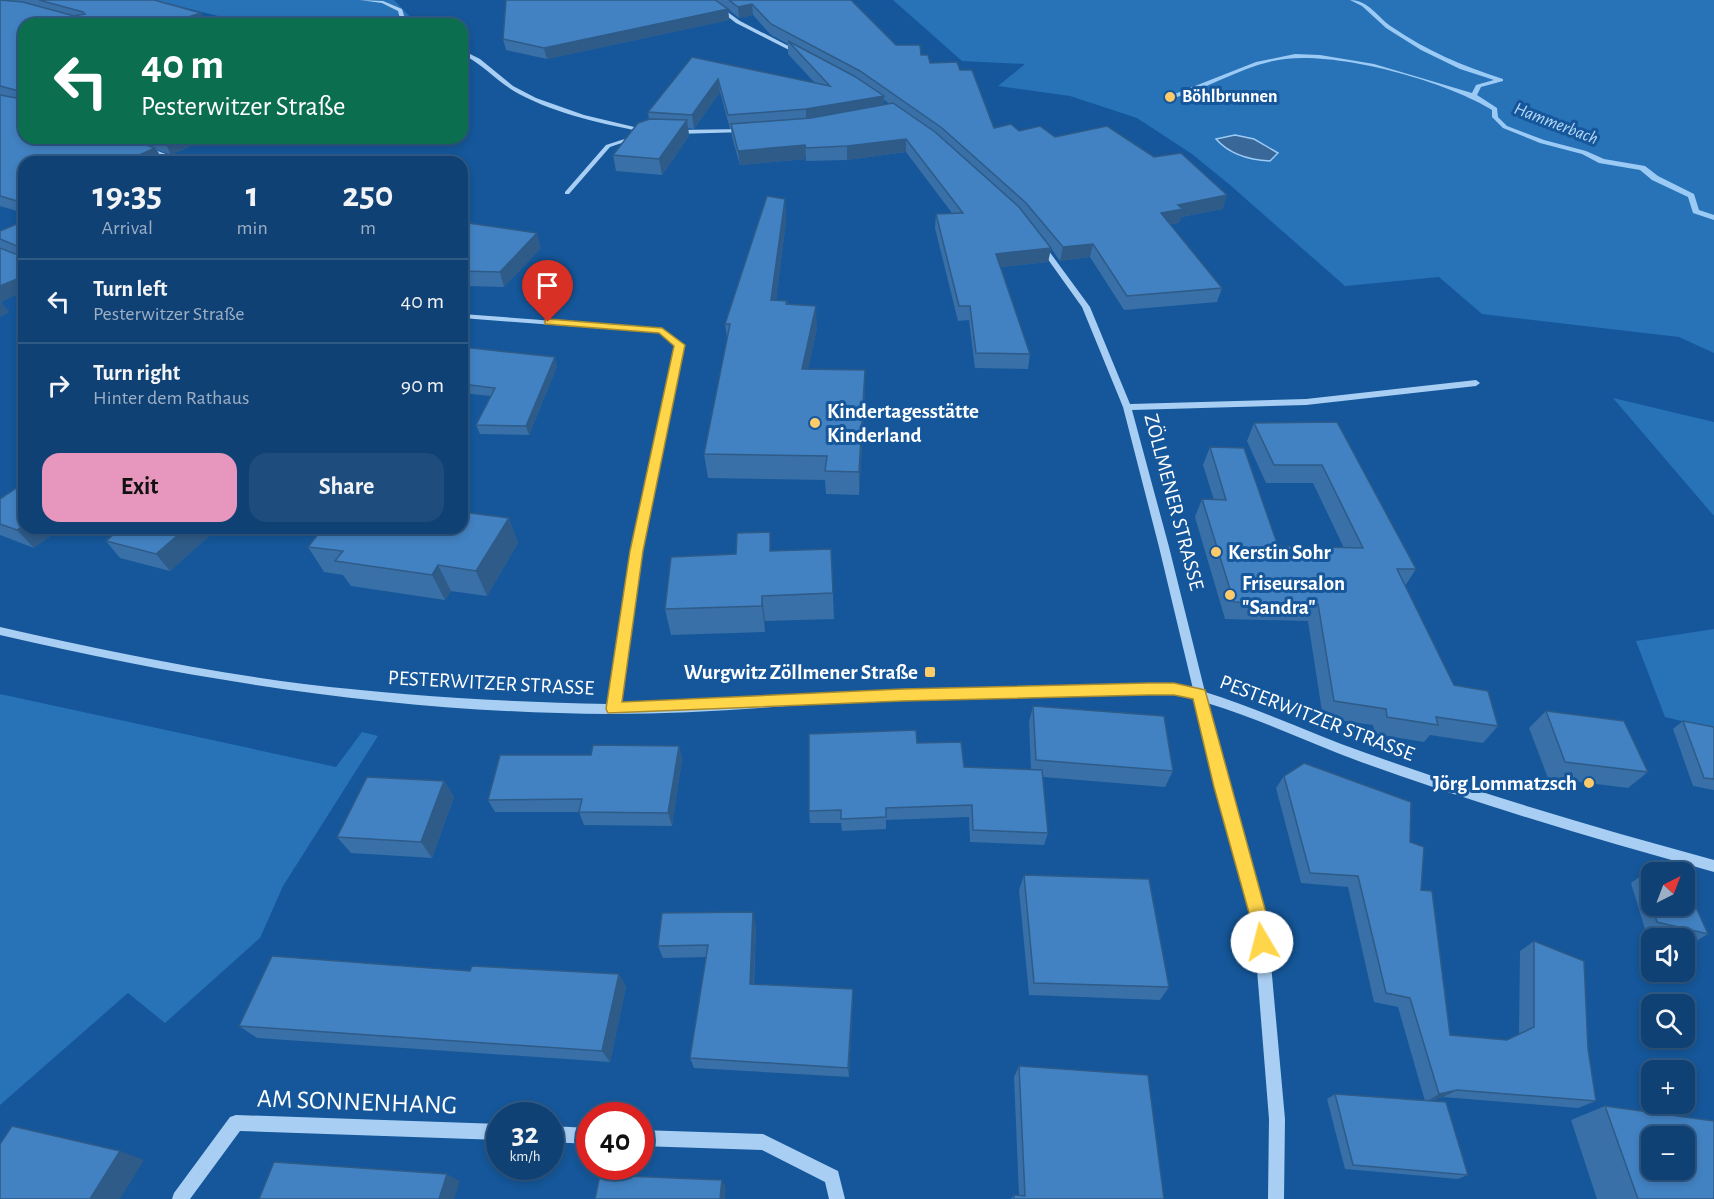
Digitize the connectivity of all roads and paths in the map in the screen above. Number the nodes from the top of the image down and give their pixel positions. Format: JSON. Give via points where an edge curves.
{"nodes":[{"id":1,"x":362,"y":0,"type":"edge"},
{"id":2,"x":708,"y":0,"type":"edge"},
{"id":3,"x":403,"y":18,"type":"edge"},
{"id":4,"x":468,"y":54,"type":"edge"},
{"id":5,"x":810,"y":59,"type":"edge"},
{"id":6,"x":650,"y":131,"type":"junction"},
{"id":7,"x":753,"y":131,"type":"edge"},
{"id":8,"x":662,"y":132,"type":"edge"},
{"id":9,"x":674,"y":132,"type":"edge"},
{"id":10,"x":131,"y":145,"type":"edge"},
{"id":11,"x":165,"y":156,"type":"edge"},
{"id":12,"x":567,"y":193,"type":"dead end"},
{"id":13,"x":1033,"y":234,"type":"edge"},
{"id":14,"x":468,"y":316,"type":"edge"},
{"id":15,"x":1476,"y":383,"type":"dead end"},
{"id":16,"x":1127,"y":406,"type":"junction"},
{"id":17,"x":0,"y":631,"type":"edge"},
{"id":18,"x":1200,"y":694,"type":"junction"},
{"id":19,"x":614,"y":709,"type":"junction"},
{"id":20,"x":1714,"y":866,"type":"edge"},
{"id":21,"x":486,"y":1132,"type":"edge"},
{"id":22,"x":654,"y":1138,"type":"edge"},
{"id":23,"x":180,"y":1199,"type":"edge"},
{"id":24,"x":837,"y":1199,"type":"edge"},
{"id":25,"x":1276,"y":1199,"type":"edge"}],
"edges":[{"from":1,"to":3,"type":"street","via":[[383,2],[400,10]]},
{"from":2,"to":5,"type":"street","via":[[738,22]]},
{"from":4,"to":6,"type":"street","via":[[516,90],[549,107]]},
{"from":6,"to":8,"type":"street"},
{"from":6,"to":12,"type":"street","via":[[608,146]]},
{"from":7,"to":9,"type":"street"},
{"from":10,"to":11,"type":"street"},
{"from":13,"to":16,"type":"street","name":"ZÖLLMENER STRASSE","via":[[1086,307]]},
{"from":14,"to":19,"type":"street","via":[[662,331],[680,345],[636,551]]},
{"from":15,"to":16,"type":"street","via":[[1306,402]]},
{"from":16,"to":18,"type":"street","name":"ZÖLLMENER STRASSE"},
{"from":17,"to":19,"type":"street","name":"PESTERWITZER STRASSE","via":[[73,649],[329,693],[470,705]]},
{"from":18,"to":19,"type":"street","name":"PESTERWITZER STRASSE","via":[[1148,689],[902,695]]},
{"from":18,"to":20,"type":"street","name":"PESTERWITZER STRASSE","via":[[1314,740],[1441,784],[1586,832]]},
{"from":18,"to":25,"type":"street","name":"ZÖLLMENER STRASSE","via":[[1260,920],[1277,1119]]},
{"from":21,"to":23,"type":"street","name":"AM SONNENHANG","via":[[236,1123]]},
{"from":22,"to":24,"type":"street","via":[[763,1142],[832,1177]]}]}
